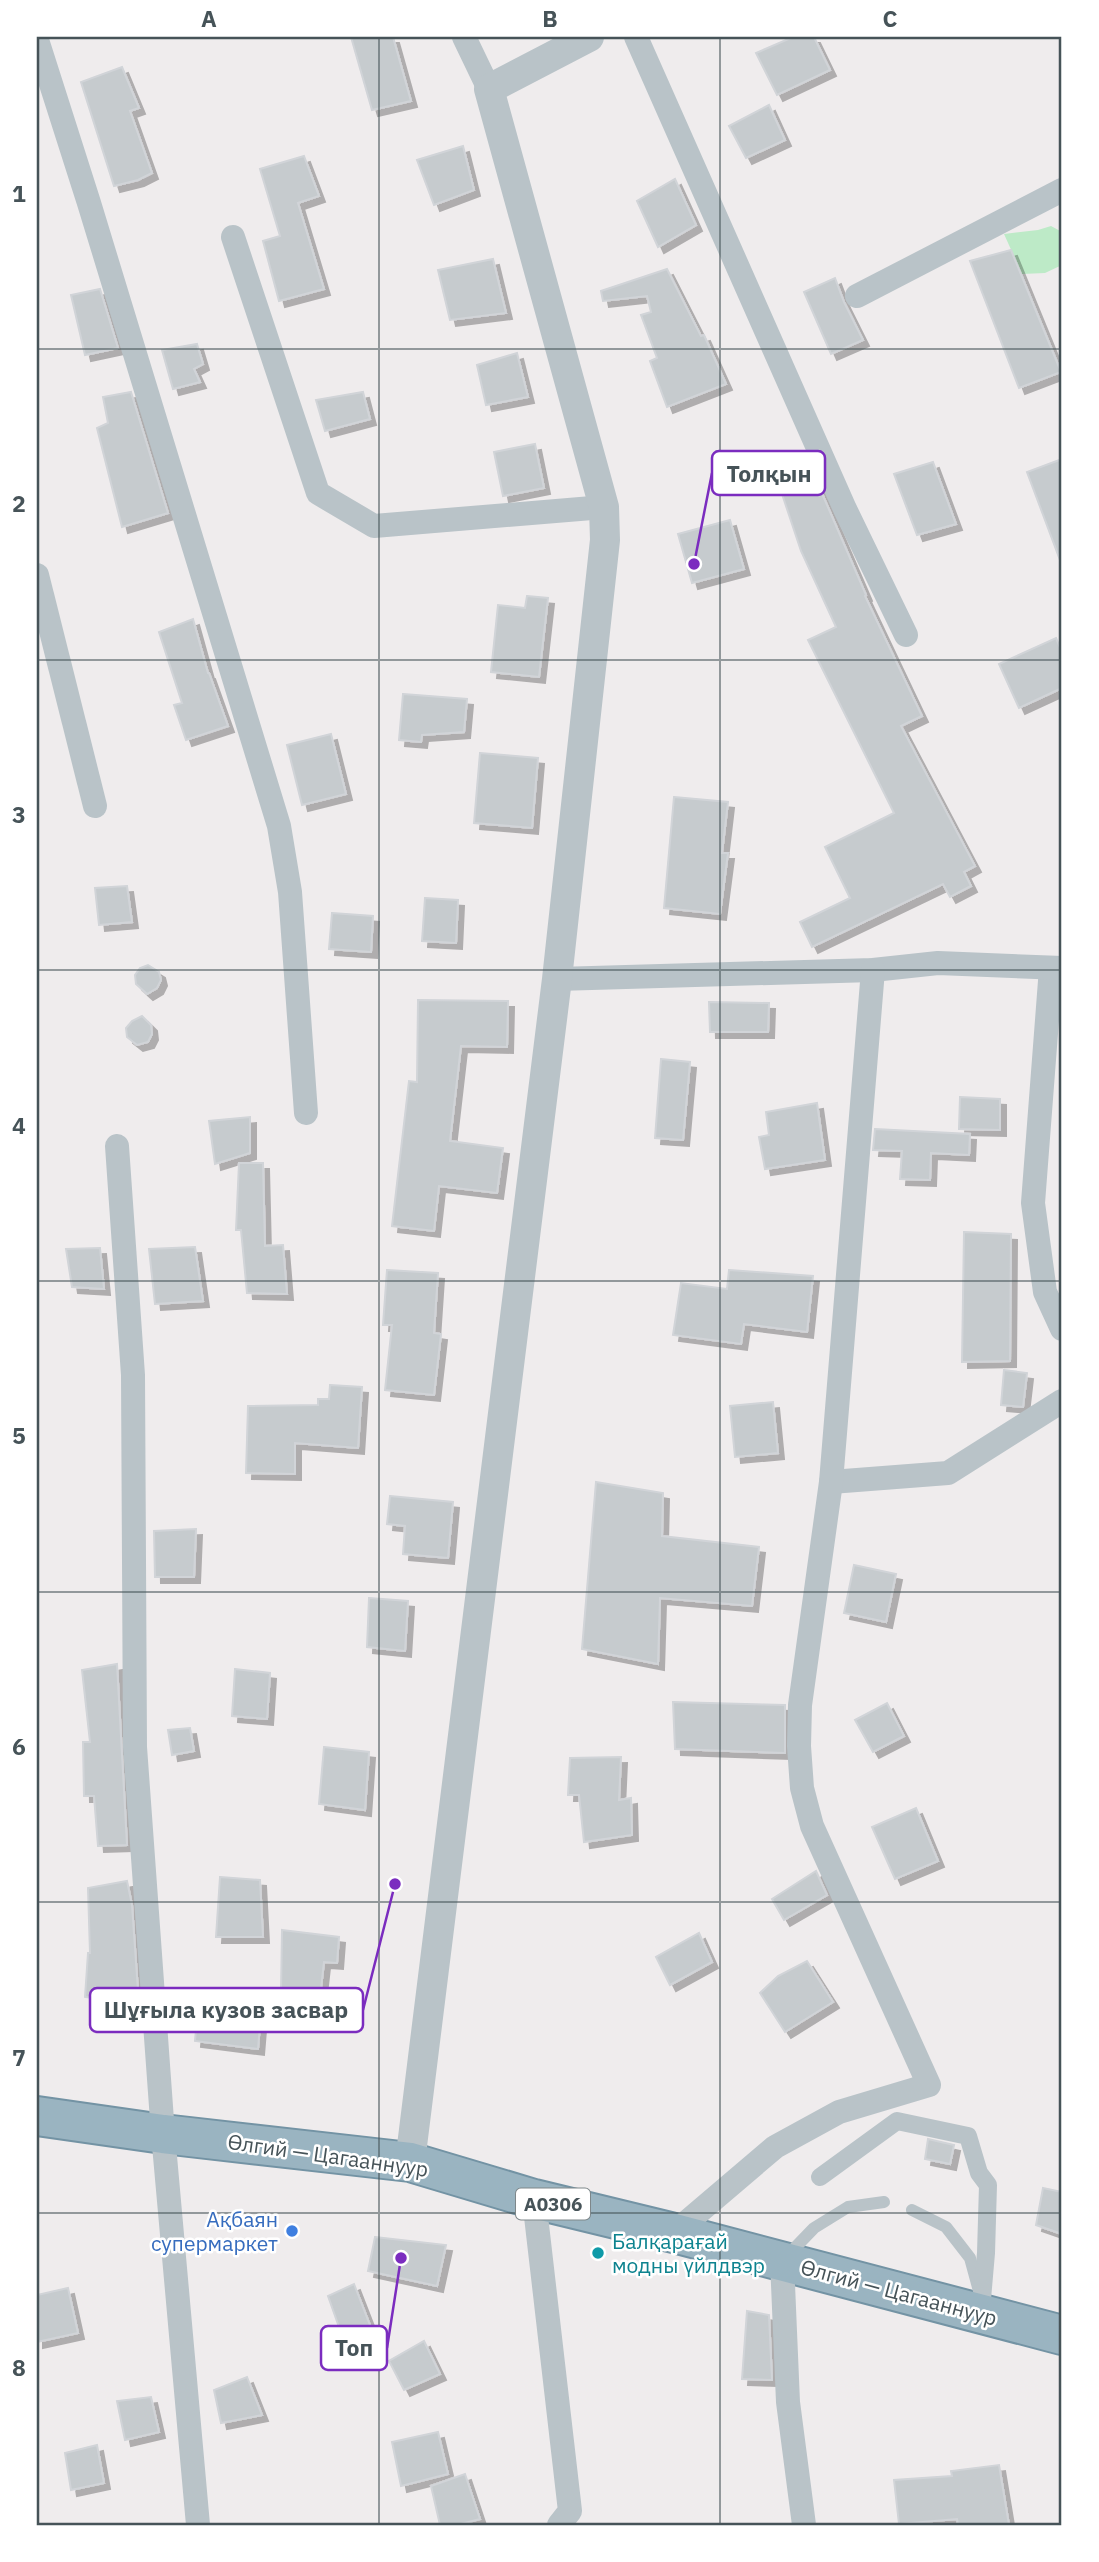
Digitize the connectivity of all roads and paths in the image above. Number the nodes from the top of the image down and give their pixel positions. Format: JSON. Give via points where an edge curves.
{"nodes":[{"id":1,"x":464,"y":37,"type":"edge"},
{"id":2,"x":589,"y":37,"type":"edge"},
{"id":3,"x":636,"y":37,"type":"edge"},
{"id":4,"x":37,"y":40,"type":"edge"},
{"id":5,"x":489,"y":89,"type":"junction"},
{"id":6,"x":1062,"y":190,"type":"edge"},
{"id":7,"x":233,"y":237,"type":"dead end"},
{"id":8,"x":857,"y":296,"type":"dead end"},
{"id":9,"x":604,"y":507,"type":"junction"},
{"id":10,"x":37,"y":575,"type":"edge"},
{"id":11,"x":906,"y":635,"type":"dead end"},
{"id":12,"x":95,"y":806,"type":"dead end"},
{"id":13,"x":1057,"y":968,"type":"edge"},
{"id":14,"x":873,"y":970,"type":"junction"},
{"id":15,"x":557,"y":979,"type":"junction"},
{"id":16,"x":306,"y":1113,"type":"dead end"},
{"id":17,"x":117,"y":1146,"type":"dead end"},
{"id":18,"x":1062,"y":1329,"type":"edge"},
{"id":19,"x":1062,"y":1401,"type":"edge"},
{"id":20,"x":831,"y":1482,"type":"junction"},
{"id":21,"x":37,"y":2116,"type":"edge"},
{"id":22,"x":163,"y":2134,"type":"junction"},
{"id":23,"x":410,"y":2162,"type":"junction"},
{"id":24,"x":820,"y":2177,"type":"dead end"},
{"id":25,"x":534,"y":2199,"type":"junction"},
{"id":26,"x":884,"y":2202,"type":"dead end"},
{"id":27,"x":912,"y":2210,"type":"dead end"},
{"id":28,"x":674,"y":2233,"type":"junction"},
{"id":29,"x":782,"y":2262,"type":"junction"},
{"id":30,"x":984,"y":2307,"type":"junction"},
{"id":31,"x":1062,"y":2335,"type":"edge"},
{"id":32,"x":198,"y":2525,"type":"edge"},
{"id":33,"x":559,"y":2525,"type":"edge"},
{"id":34,"x":804,"y":2525,"type":"edge"}],
"edges":[{"from":1,"to":5,"type":"street"},
{"from":2,"to":5,"type":"street"},
{"from":3,"to":11,"type":"street","via":[[845,509]]},
{"from":4,"to":16,"type":"street","via":[[279,826],[290,892]]},
{"from":5,"to":9,"type":"street"},
{"from":6,"to":8,"type":"street"},
{"from":7,"to":9,"type":"street","via":[[318,493],[374,526]]},
{"from":9,"to":15,"type":"street","via":[[605,540]]},
{"from":10,"to":12,"type":"street"},
{"from":13,"to":14,"type":"street","via":[[938,962]]},
{"from":13,"to":18,"type":"street","via":[[1033,1203],[1045,1292]]},
{"from":14,"to":15,"type":"street"},
{"from":14,"to":20,"type":"street"},
{"from":15,"to":23,"type":"street"},
{"from":17,"to":22,"type":"street","via":[[133,1375],[135,1747]]},
{"from":19,"to":20,"type":"street","via":[[948,1473]]},
{"from":20,"to":28,"type":"street","via":[[800,1705],[802,1787],[812,1826],[929,2085],[839,2112],[775,2147]]},
{"from":21,"to":22,"type":"highway","name":"Өлгий — Цагааннуур","number":"A0306"},
{"from":22,"to":23,"type":"highway","name":"Өлгий — Цагааннуур","number":"A0306"},
{"from":22,"to":32,"type":"street"},
{"from":23,"to":25,"type":"highway","name":"Өлгий — Цагааннуур","number":"A0306"},
{"from":24,"to":30,"type":"street","via":[[897,2121],[968,2136],[979,2173],[988,2185]]},
{"from":25,"to":28,"type":"highway","name":"Өлгий — Цагааннуур","number":"A0306"},
{"from":25,"to":33,"type":"street","via":[[570,2511]]},
{"from":26,"to":29,"type":"lane","via":[[848,2207],[814,2228]]},
{"from":27,"to":30,"type":"lane","via":[[946,2227],[970,2258]]},
{"from":28,"to":29,"type":"highway","name":"Өлгий — Цагааннуур","number":"A0306"},
{"from":29,"to":30,"type":"highway","name":"Өлгий — Цагааннуур","number":"A0306"},
{"from":29,"to":34,"type":"street","via":[[788,2402]]},
{"from":30,"to":31,"type":"highway","name":"Өлгий — Цагааннуур","number":"A0306"}]}
